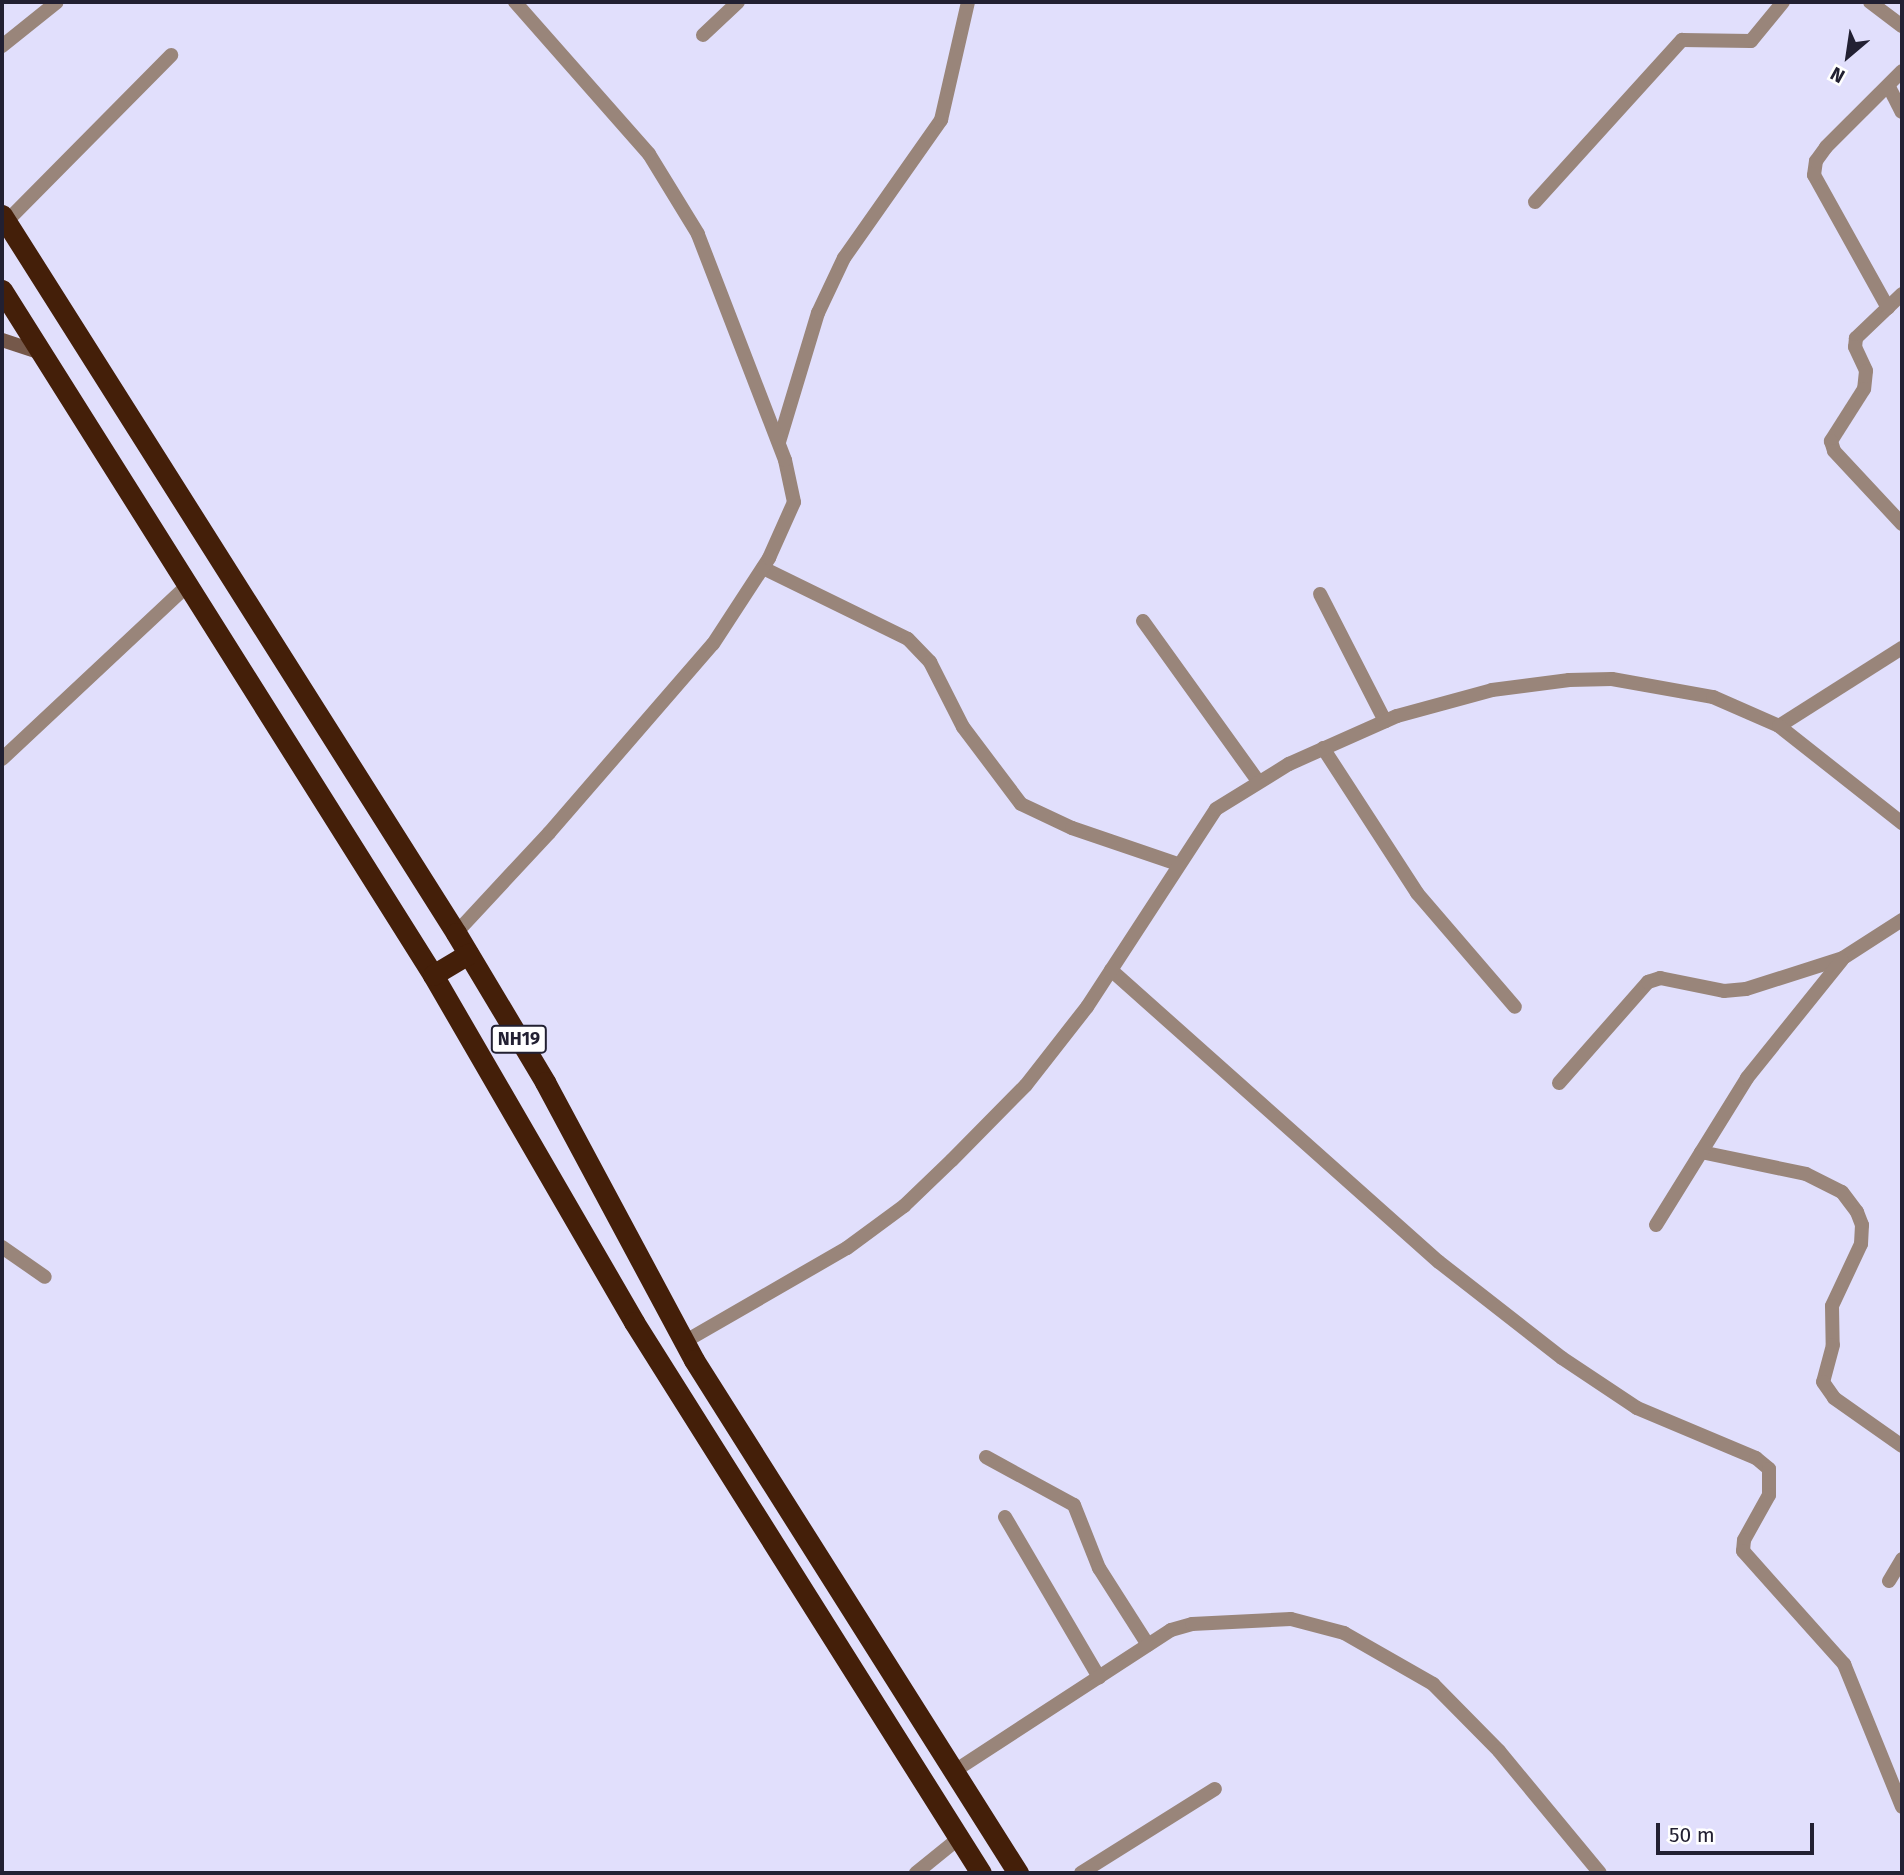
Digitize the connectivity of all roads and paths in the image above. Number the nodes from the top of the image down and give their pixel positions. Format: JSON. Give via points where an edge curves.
{"nodes":[{"id":1,"x":57,"y":2,"type":"edge"},
{"id":2,"x":515,"y":2,"type":"edge"},
{"id":3,"x":738,"y":2,"type":"edge"},
{"id":4,"x":968,"y":2,"type":"edge"},
{"id":5,"x":1783,"y":2,"type":"edge"},
{"id":6,"x":1870,"y":2,"type":"edge"},
{"id":7,"x":1902,"y":26,"type":"edge"},
{"id":8,"x":703,"y":35,"type":"dead end"},
{"id":9,"x":2,"y":46,"type":"edge"},
{"id":10,"x":171,"y":55,"type":"dead end"},
{"id":11,"x":1902,"y":71,"type":"edge"},
{"id":12,"x":1889,"y":87,"type":"junction"},
{"id":13,"x":1902,"y":112,"type":"edge"},
{"id":14,"x":1535,"y":202,"type":"dead end"},
{"id":15,"x":4,"y":218,"type":"edge"},
{"id":16,"x":2,"y":290,"type":"edge"},
{"id":17,"x":1902,"y":294,"type":"edge"},
{"id":18,"x":1888,"y":307,"type":"junction"},
{"id":19,"x":2,"y":340,"type":"edge"},
{"id":20,"x":41,"y":353,"type":"junction"},
{"id":21,"x":779,"y":442,"type":"junction"},
{"id":22,"x":1902,"y":524,"type":"edge"},
{"id":23,"x":763,"y":568,"type":"junction"},
{"id":24,"x":187,"y":586,"type":"junction"},
{"id":25,"x":1320,"y":594,"type":"dead end"},
{"id":26,"x":1143,"y":621,"type":"dead end"},
{"id":27,"x":1902,"y":648,"type":"edge"},
{"id":28,"x":1385,"y":721,"type":"junction"},
{"id":29,"x":1779,"y":726,"type":"junction"},
{"id":30,"x":1323,"y":748,"type":"junction"},
{"id":31,"x":2,"y":759,"type":"edge"},
{"id":32,"x":1258,"y":781,"type":"junction"},
{"id":33,"x":1902,"y":823,"type":"edge"},
{"id":34,"x":1178,"y":864,"type":"junction"},
{"id":35,"x":1902,"y":920,"type":"edge"},
{"id":36,"x":456,"y":933,"type":"junction"},
{"id":37,"x":468,"y":954,"type":"junction"},
{"id":38,"x":1843,"y":958,"type":"junction"},
{"id":39,"x":1111,"y":970,"type":"junction"},
{"id":40,"x":433,"y":975,"type":"junction"},
{"id":41,"x":1515,"y":1007,"type":"dead end"},
{"id":42,"x":1559,"y":1083,"type":"dead end"},
{"id":43,"x":1701,"y":1152,"type":"junction"},
{"id":44,"x":1657,"y":1225,"type":"dead end"},
{"id":45,"x":2,"y":1247,"type":"edge"},
{"id":46,"x":45,"y":1277,"type":"dead end"},
{"id":47,"x":684,"y":1342,"type":"junction"},
{"id":48,"x":1902,"y":1446,"type":"edge"},
{"id":49,"x":986,"y":1457,"type":"dead end"},
{"id":50,"x":1005,"y":1517,"type":"dead end"},
{"id":51,"x":1902,"y":1559,"type":"edge"},
{"id":52,"x":1889,"y":1581,"type":"dead end"},
{"id":53,"x":1148,"y":1645,"type":"junction"},
{"id":54,"x":1099,"y":1677,"type":"junction"},
{"id":55,"x":953,"y":1772,"type":"junction"},
{"id":56,"x":1215,"y":1789,"type":"dead end"},
{"id":57,"x":1902,"y":1807,"type":"edge"},
{"id":58,"x":959,"y":1838,"type":"junction"},
{"id":59,"x":916,"y":1873,"type":"edge"},
{"id":60,"x":981,"y":1873,"type":"edge"},
{"id":61,"x":1018,"y":1873,"type":"edge"},
{"id":62,"x":1081,"y":1873,"type":"edge"},
{"id":63,"x":1600,"y":1873,"type":"edge"}],
"edges":[{"from":1,"to":9,"type":"street"},
{"from":2,"to":21,"type":"street","via":[[649,154],[698,234]]},
{"from":3,"to":8,"type":"street"},
{"from":4,"to":21,"type":"street","via":[[941,120],[844,258],[818,313]]},
{"from":5,"to":14,"type":"street","via":[[1751,41],[1682,40]]},
{"from":6,"to":7,"type":"street"},
{"from":10,"to":15,"type":"street"},
{"from":11,"to":12,"type":"street"},
{"from":12,"to":13,"type":"street"},
{"from":12,"to":18,"type":"street","via":[[1826,147],[1816,161],[1814,175]]},
{"from":15,"to":36,"type":"highway","number":"NH19"},
{"from":16,"to":20,"type":"highway","number":"NH19"},
{"from":17,"to":18,"type":"street"},
{"from":18,"to":22,"type":"street","via":[[1856,338],[1855,347],[1866,371],[1864,389],[1831,441],[1834,451]]},
{"from":19,"to":20,"type":"street"},
{"from":20,"to":24,"type":"highway","number":"NH19"},
{"from":21,"to":23,"type":"street","via":[[794,502]]},
{"from":23,"to":34,"type":"street","via":[[908,639],[930,662],[962,727],[1021,804],[1072,828]]},
{"from":23,"to":36,"type":"street","via":[[713,644],[550,833]]},
{"from":24,"to":31,"type":"street"},
{"from":24,"to":40,"type":"highway","number":"NH19"},
{"from":25,"to":28,"type":"street"},
{"from":26,"to":32,"type":"street"},
{"from":27,"to":29,"type":"street"},
{"from":28,"to":29,"type":"street","via":[[1492,690],[1612,679],[1713,697]]},
{"from":28,"to":30,"type":"street"},
{"from":29,"to":33,"type":"street"},
{"from":30,"to":32,"type":"street"},
{"from":30,"to":41,"type":"street","via":[[1417,893]]},
{"from":32,"to":34,"type":"street","via":[[1216,809]]},
{"from":34,"to":39,"type":"street"},
{"from":35,"to":38,"type":"street"},
{"from":36,"to":37,"type":"highway","number":"NH19"},
{"from":37,"to":40,"type":"highway"},
{"from":37,"to":47,"type":"highway","number":"NH19","via":[[545,1082]]},
{"from":38,"to":42,"type":"street","via":[[1735,990],[1660,978],[1648,982]]},
{"from":38,"to":43,"type":"street","via":[[1748,1078]]},
{"from":39,"to":47,"type":"street","via":[[1026,1085],[904,1206],[848,1248]]},
{"from":39,"to":57,"type":"street","via":[[1439,1262],[1562,1358],[1637,1408],[1756,1458],[1769,1469],[1769,1494],[1743,1550],[1844,1664]]},
{"from":40,"to":58,"type":"highway","number":"NH19","via":[[634,1322]]},
{"from":43,"to":44,"type":"street"},
{"from":43,"to":48,"type":"street","via":[[1806,1174],[1842,1192],[1857,1212],[1861,1244],[1832,1306],[1833,1345],[1823,1382],[1834,1398]]},
{"from":45,"to":46,"type":"street"},
{"from":47,"to":55,"type":"highway","number":"NH19"},
{"from":49,"to":53,"type":"street","via":[[1073,1505],[1099,1568]]},
{"from":50,"to":54,"type":"street"},
{"from":51,"to":52,"type":"street"},
{"from":53,"to":54,"type":"street"},
{"from":53,"to":63,"type":"street","via":[[1171,1630],[1192,1624],[1291,1619],[1369,1645],[1433,1684],[1462,1710]]},
{"from":54,"to":55,"type":"street"},
{"from":55,"to":61,"type":"highway","number":"NH19"},
{"from":56,"to":62,"type":"street"},
{"from":58,"to":59,"type":"street"},
{"from":58,"to":60,"type":"highway","number":"NH19"}]}
